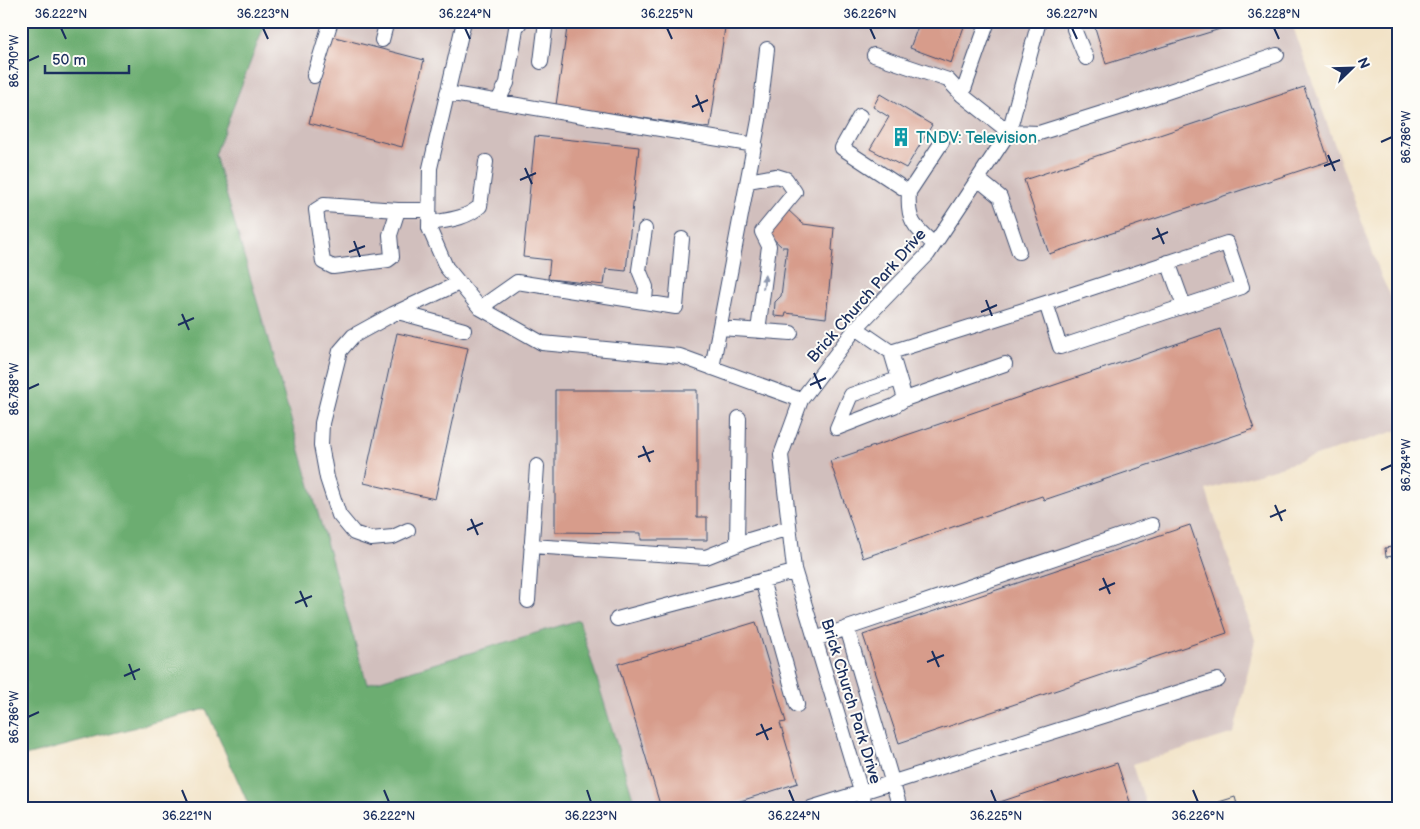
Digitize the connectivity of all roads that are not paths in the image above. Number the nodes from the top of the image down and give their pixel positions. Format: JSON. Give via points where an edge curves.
{"nodes":[{"id":1,"x":331,"y":21,"type":"edge"},
{"id":2,"x":387,"y":21,"type":"edge"},
{"id":3,"x":464,"y":21,"type":"edge"},
{"id":4,"x":521,"y":21,"type":"edge"},
{"id":5,"x":546,"y":21,"type":"edge"},
{"id":6,"x":988,"y":21,"type":"edge"},
{"id":7,"x":1039,"y":21,"type":"edge"},
{"id":8,"x":1074,"y":21,"type":"edge"},
{"id":9,"x":382,"y":40,"type":"dead end"},
{"id":10,"x":767,"y":49,"type":"dead end"},
{"id":11,"x":874,"y":55,"type":"dead end"},
{"id":12,"x":1276,"y":55,"type":"dead end"},
{"id":13,"x":1086,"y":58,"type":"dead end"},
{"id":14,"x":541,"y":62,"type":"dead end"},
{"id":15,"x":314,"y":76,"type":"dead end"},
{"id":16,"x":447,"y":93,"type":"junction"},
{"id":17,"x":962,"y":95,"type":"junction"},
{"id":18,"x":498,"y":101,"type":"junction"},
{"id":19,"x":860,"y":116,"type":"dead end"},
{"id":20,"x":1009,"y":132,"type":"junction"},
{"id":21,"x":942,"y":142,"type":"dead end"},
{"id":22,"x":755,"y":144,"type":"junction"},
{"id":23,"x":486,"y":162,"type":"dead end"},
{"id":24,"x":978,"y":178,"type":"junction"},
{"id":25,"x":748,"y":180,"type":"junction"},
{"id":26,"x":909,"y":192,"type":"junction"},
{"id":27,"x":398,"y":210,"type":"junction"},
{"id":28,"x":430,"y":216,"type":"junction"},
{"id":29,"x":645,"y":230,"type":"dead end"},
{"id":30,"x":682,"y":239,"type":"dead end"},
{"id":31,"x":934,"y":244,"type":"junction"},
{"id":32,"x":1019,"y":252,"type":"dead end"},
{"id":33,"x":1168,"y":262,"type":"junction"},
{"id":34,"x":460,"y":283,"type":"junction"},
{"id":35,"x":645,"y":302,"type":"junction"},
{"id":36,"x":1046,"y":303,"type":"junction"},
{"id":37,"x":1184,"y":306,"type":"junction"},
{"id":38,"x":480,"y":308,"type":"junction"},
{"id":39,"x":398,"y":312,"type":"junction"},
{"id":40,"x":720,"y":328,"type":"junction"},
{"id":41,"x":856,"y":328,"type":"junction"},
{"id":42,"x":464,"y":330,"type":"dead end"},
{"id":43,"x":758,"y":331,"type":"junction"},
{"id":44,"x":791,"y":334,"type":"dead end"},
{"id":45,"x":891,"y":352,"type":"junction"},
{"id":46,"x":1005,"y":364,"type":"dead end"},
{"id":47,"x":712,"y":368,"type":"junction"},
{"id":48,"x":898,"y":379,"type":"junction"},
{"id":49,"x":905,"y":399,"type":"junction"},
{"id":50,"x":801,"y":400,"type":"junction"},
{"id":51,"x":739,"y":418,"type":"dead end"},
{"id":52,"x":537,"y":466,"type":"dead end"},
{"id":53,"x":1152,"y":525,"type":"dead end"},
{"id":54,"x":789,"y":528,"type":"junction"},
{"id":55,"x":408,"y":530,"type":"dead end"},
{"id":56,"x":737,"y":545,"type":"junction"},
{"id":57,"x":531,"y":546,"type":"junction"},
{"id":58,"x":794,"y":572,"type":"junction"},
{"id":59,"x":762,"y":580,"type":"junction"},
{"id":60,"x":528,"y":601,"type":"dead end"},
{"id":61,"x":617,"y":619,"type":"dead end"},
{"id":62,"x":847,"y":628,"type":"junction"},
{"id":63,"x":815,"y":639,"type":"junction"},
{"id":64,"x":1218,"y":680,"type":"dead end"},
{"id":65,"x":797,"y":705,"type":"dead end"},
{"id":66,"x":892,"y":782,"type":"junction"},
{"id":67,"x":861,"y":791,"type":"junction"},
{"id":68,"x":830,"y":805,"type":"edge"},
{"id":69,"x":811,"y":808,"type":"edge"},
{"id":70,"x":866,"y":808,"type":"edge"},
{"id":71,"x":900,"y":808,"type":"edge"}],
"edges":[{"from":1,"to":15,"type":"street"},
{"from":2,"to":9,"type":"street"},
{"from":3,"to":16,"type":"street"},
{"from":4,"to":18,"type":"street","via":[[516,28],[507,83]]},
{"from":5,"to":14,"type":"street"},
{"from":6,"to":17,"type":"street"},
{"from":7,"to":20,"type":"street","name":"Brick Church Park Drive"},
{"from":8,"to":13,"type":"street"},
{"from":10,"to":22,"type":"street"},
{"from":11,"to":17,"type":"street","via":[[948,80]]},
{"from":12,"to":20,"type":"street","via":[[1039,133]]},
{"from":16,"to":18,"type":"street"},
{"from":16,"to":28,"type":"street","via":[[430,168]]},
{"from":17,"to":20,"type":"street"},
{"from":18,"to":22,"type":"street"},
{"from":19,"to":26,"type":"street","via":[[842,148]]},
{"from":20,"to":24,"type":"street","name":"Brick Church Park Drive"},
{"from":21,"to":26,"type":"street"},
{"from":22,"to":25,"type":"street"},
{"from":23,"to":28,"type":"street","via":[[480,206],[459,218]]},
{"from":24,"to":31,"type":"street","name":"Brick Church Park Drive"},
{"from":24,"to":32,"type":"street","via":[[1000,197]]},
{"from":25,"to":40,"type":"street"},
{"from":43,"to":25,"type":"street","one_way":true,"via":[[769,246],[762,232],[795,192],[786,179],[776,176]]},
{"from":26,"to":31,"type":"street","via":[[912,222]]},
{"from":27,"to":27,"type":"street","via":[[324,205],[316,210],[323,262],[333,266],[388,260],[392,257],[390,235]]},
{"from":27,"to":28,"type":"street"},
{"from":28,"to":34,"type":"street","via":[[430,228],[446,267]]},
{"from":29,"to":35,"type":"street","via":[[639,270],[646,287]]},
{"from":30,"to":35,"type":"street","via":[[676,307]]},
{"from":31,"to":41,"type":"street","name":"Brick Church Park Drive"},
{"from":33,"to":36,"type":"street"},
{"from":33,"to":37,"type":"street"},
{"from":33,"to":37,"type":"street","via":[[1228,243],[1242,287]]},
{"from":34,"to":38,"type":"street"},
{"from":34,"to":39,"type":"street"},
{"from":35,"to":38,"type":"street","via":[[517,282]]},
{"from":36,"to":37,"type":"street","via":[[1060,347]]},
{"from":36,"to":45,"type":"street"},
{"from":38,"to":47,"type":"street","via":[[542,343],[680,356]]},
{"from":39,"to":42,"type":"street"},
{"from":39,"to":55,"type":"street","via":[[353,336],[340,351],[322,423],[321,445],[339,515],[354,533],[371,539],[392,537]]},
{"from":40,"to":43,"type":"street"},
{"from":40,"to":47,"type":"street"},
{"from":41,"to":45,"type":"street"},
{"from":41,"to":50,"type":"street","name":"Brick Church Park Drive"},
{"from":43,"to":44,"type":"street"},
{"from":45,"to":48,"type":"street"},
{"from":46,"to":49,"type":"street"},
{"from":47,"to":50,"type":"street"},
{"from":48,"to":49,"type":"street"},
{"from":48,"to":49,"type":"street","via":[[851,395],[837,428]]},
{"from":50,"to":54,"type":"street","name":"Brick Church Park Drive","via":[[781,455]]},
{"from":51,"to":56,"type":"street"},
{"from":52,"to":57,"type":"street"},
{"from":53,"to":62,"type":"street"},
{"from":54,"to":56,"type":"street"},
{"from":54,"to":58,"type":"street","name":"Brick Church Park Drive"},
{"from":56,"to":57,"type":"street","via":[[706,557]]},
{"from":57,"to":60,"type":"street"},
{"from":58,"to":59,"type":"street"},
{"from":58,"to":63,"type":"street","name":"Brick Church Park Drive"},
{"from":59,"to":61,"type":"street"},
{"from":59,"to":65,"type":"street"},
{"from":62,"to":63,"type":"street"},
{"from":62,"to":66,"type":"street"},
{"from":63,"to":67,"type":"street","name":"Brick Church Park Drive"},
{"from":64,"to":66,"type":"street"},
{"from":66,"to":67,"type":"street"},
{"from":66,"to":71,"type":"street"},
{"from":67,"to":68,"type":"street"},
{"from":67,"to":70,"type":"street","name":"Brick Church Park Drive"},
{"from":68,"to":69,"type":"street"}]}
